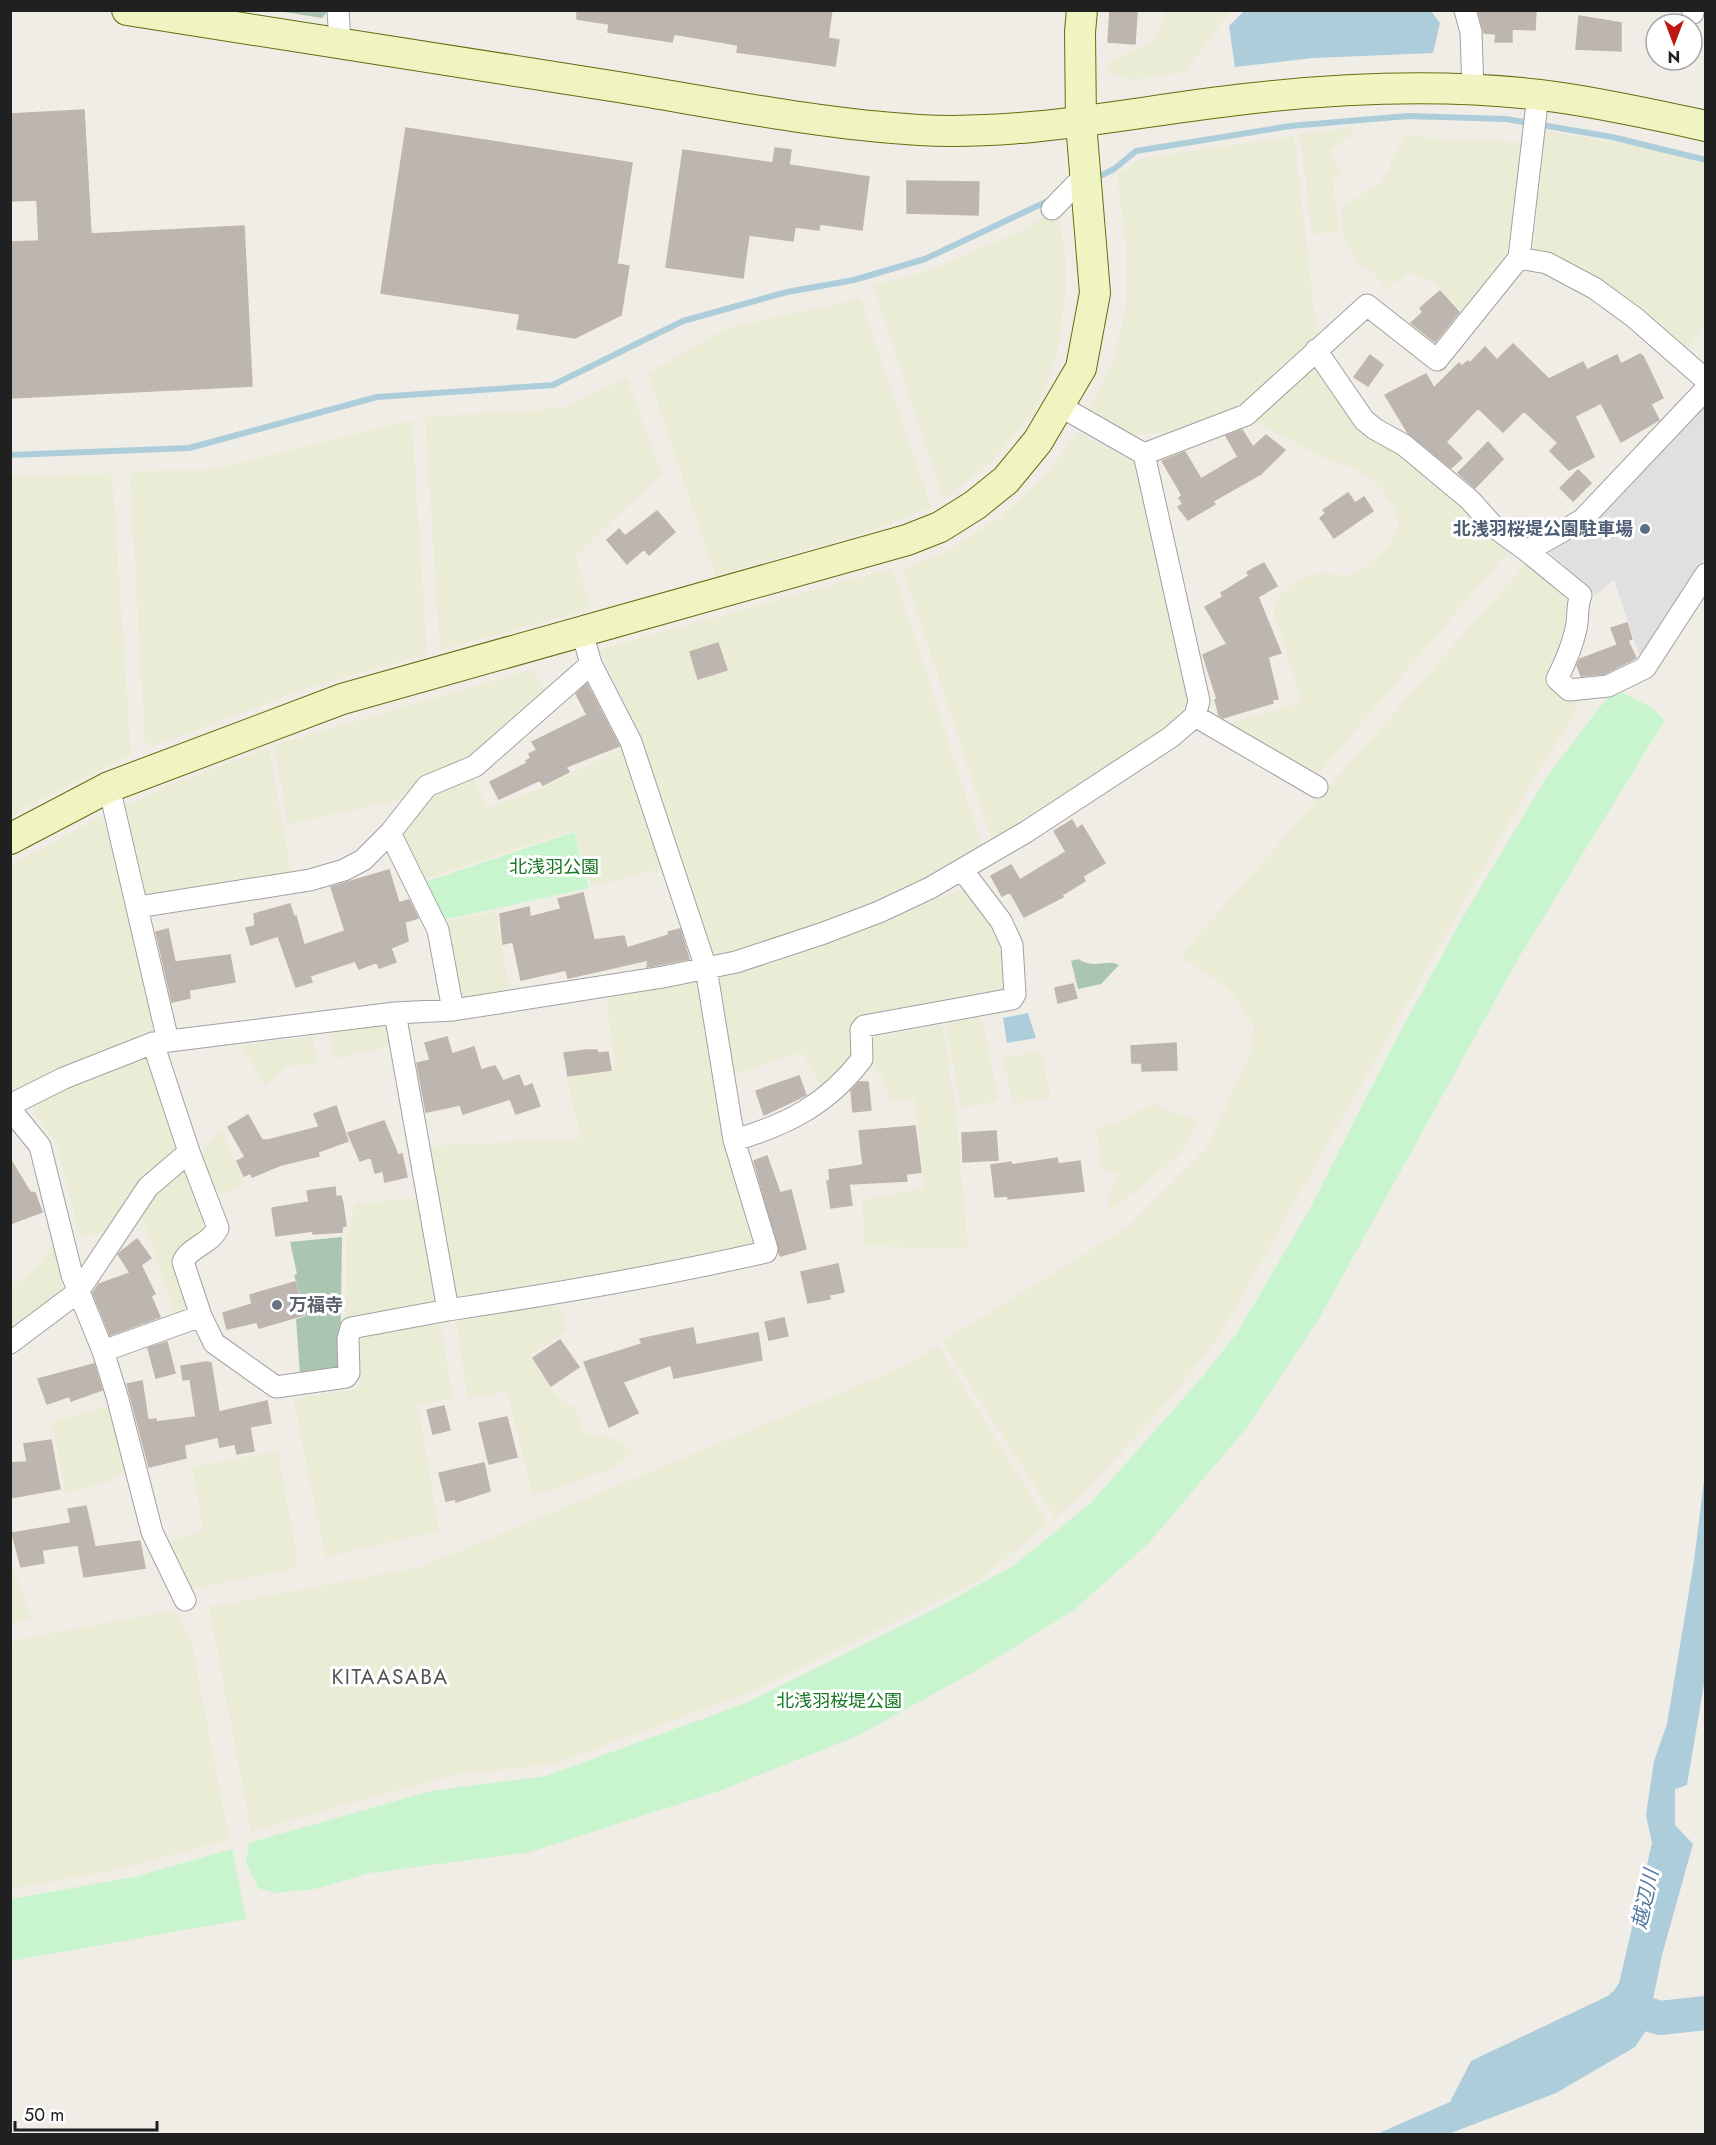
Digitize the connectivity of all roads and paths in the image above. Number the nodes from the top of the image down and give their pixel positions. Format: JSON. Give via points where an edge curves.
{"nodes":[{"id":1,"x":127,"y":10,"type":"edge"},
{"id":2,"x":338,"y":10,"type":"edge"},
{"id":3,"x":1082,"y":10,"type":"edge"},
{"id":4,"x":1465,"y":10,"type":"edge"},
{"id":5,"x":340,"y":43,"type":"junction"},
{"id":6,"x":1473,"y":90,"type":"junction"},
{"id":7,"x":1538,"y":95,"type":"junction"},
{"id":8,"x":1081,"y":123,"type":"junction"},
{"id":9,"x":1706,"y":126,"type":"edge"},
{"id":10,"x":1086,"y":174,"type":"junction"},
{"id":11,"x":1052,"y":208,"type":"dead end"},
{"id":12,"x":1519,"y":258,"type":"junction"},
{"id":13,"x":1316,"y":350,"type":"junction"},
{"id":14,"x":1706,"y":380,"type":"edge"},
{"id":15,"x":1706,"y":389,"type":"edge"},
{"id":16,"x":1060,"y":406,"type":"junction"},
{"id":17,"x":1144,"y":454,"type":"junction"},
{"id":18,"x":1527,"y":550,"type":"junction"},
{"id":19,"x":1706,"y":574,"type":"edge"},
{"id":20,"x":582,"y":632,"type":"junction"},
{"id":21,"x":591,"y":664,"type":"junction"},
{"id":22,"x":1196,"y":716,"type":"junction"},
{"id":23,"x":109,"y":787,"type":"junction"},
{"id":24,"x":1317,"y":787,"type":"dead end"},
{"id":25,"x":390,"y":833,"type":"junction"},
{"id":26,"x":10,"y":839,"type":"edge"},
{"id":27,"x":963,"y":871,"type":"junction"},
{"id":28,"x":138,"y":907,"type":"junction"},
{"id":29,"x":706,"y":968,"type":"junction"},
{"id":30,"x":453,"y":1010,"type":"junction"},
{"id":31,"x":395,"y":1013,"type":"junction"},
{"id":32,"x":161,"y":1042,"type":"junction"},
{"id":33,"x":10,"y":1107,"type":"edge"},
{"id":34,"x":734,"y":1140,"type":"junction"},
{"id":35,"x":189,"y":1152,"type":"junction"},
{"id":36,"x":78,"y":1292,"type":"junction"},
{"id":37,"x":448,"y":1310,"type":"junction"},
{"id":38,"x":201,"y":1316,"type":"junction"},
{"id":39,"x":10,"y":1343,"type":"edge"},
{"id":40,"x":104,"y":1351,"type":"junction"},
{"id":41,"x":185,"y":1600,"type":"dead end"}],
"edges":[{"from":1,"to":5,"type":"street"},
{"from":2,"to":5,"type":"street"},
{"from":3,"to":8,"type":"street"},
{"from":4,"to":6,"type":"street","via":[[1471,32]]},
{"from":5,"to":8,"type":"street","via":[[920,130],[1008,130]]},
{"from":6,"to":7,"type":"street"},
{"from":6,"to":8,"type":"street","via":[[1330,91],[1242,99]]},
{"from":7,"to":9,"type":"street"},
{"from":7,"to":12,"type":"street"},
{"from":8,"to":10,"type":"street"},
{"from":10,"to":11,"type":"street"},
{"from":10,"to":16,"type":"street","via":[[1095,293],[1081,368]]},
{"from":12,"to":13,"type":"street","via":[[1437,360],[1367,304]]},
{"from":12,"to":14,"type":"street","via":[[1547,263],[1594,288]]},
{"from":13,"to":17,"type":"street","via":[[1246,415]]},
{"from":13,"to":18,"type":"street","via":[[1364,420],[1404,445],[1470,500],[1494,527]]},
{"from":15,"to":18,"type":"street","via":[[1582,520]]},
{"from":16,"to":17,"type":"street"},
{"from":16,"to":20,"type":"street","via":[[1006,480],[940,527],[907,540]]},
{"from":17,"to":22,"type":"street","via":[[1196,682]]},
{"from":18,"to":19,"type":"street","via":[[1581,595],[1568,658],[1557,679],[1569,690],[1608,686],[1645,668]]},
{"from":20,"to":21,"type":"street"},
{"from":20,"to":23,"type":"street","via":[[342,699]]},
{"from":21,"to":25,"type":"street","via":[[475,766],[427,786]]},
{"from":21,"to":29,"type":"street","via":[[631,742]]},
{"from":22,"to":24,"type":"street"},
{"from":22,"to":27,"type":"street","via":[[1171,737]]},
{"from":23,"to":26,"type":"street"},
{"from":23,"to":28,"type":"street"},
{"from":25,"to":28,"type":"street","via":[[363,860],[310,880]]},
{"from":25,"to":30,"type":"street","via":[[438,930]]},
{"from":27,"to":29,"type":"street","via":[[879,912],[736,962]]},
{"from":27,"to":34,"type":"street","via":[[1001,921],[1012,945],[1012,999],[864,1026],[862,1059],[826,1097],[783,1125]]},
{"from":28,"to":32,"type":"street"},
{"from":29,"to":30,"type":"street"},
{"from":29,"to":34,"type":"street"},
{"from":30,"to":31,"type":"street"},
{"from":31,"to":32,"type":"street"},
{"from":31,"to":37,"type":"street"},
{"from":32,"to":33,"type":"street","via":[[64,1078]]},
{"from":32,"to":35,"type":"street"},
{"from":33,"to":36,"type":"street","via":[[40,1146]]},
{"from":34,"to":37,"type":"street","via":[[766,1252],[576,1290]]},
{"from":35,"to":36,"type":"street","via":[[148,1187]]},
{"from":35,"to":38,"type":"street","via":[[218,1228],[214,1237],[183,1262]]},
{"from":36,"to":39,"type":"street"},
{"from":36,"to":40,"type":"street"},
{"from":37,"to":38,"type":"street","via":[[351,1328],[346,1377],[276,1388],[214,1343]]},
{"from":38,"to":40,"type":"street"},
{"from":40,"to":41,"type":"street","via":[[152,1532]]}]}
